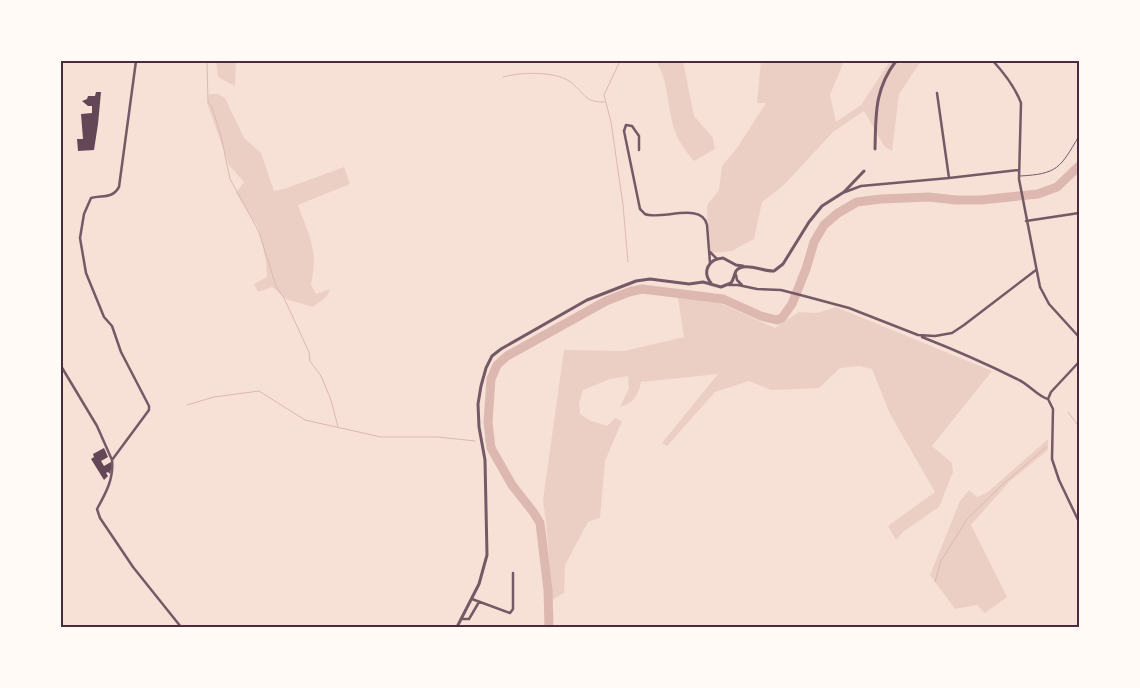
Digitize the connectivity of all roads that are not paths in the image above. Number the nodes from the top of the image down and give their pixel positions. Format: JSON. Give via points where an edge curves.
{"nodes":[{"id":1,"x":136,"y":61,"type":"edge"},
{"id":2,"x":896,"y":61,"type":"edge"},
{"id":3,"x":993,"y":61,"type":"edge"},
{"id":4,"x":936,"y":93,"type":"dead end"},
{"id":5,"x":1079,"y":136,"type":"edge"},
{"id":6,"x":875,"y":149,"type":"dead end"},
{"id":7,"x":639,"y":150,"type":"dead end"},
{"id":8,"x":1019,"y":170,"type":"junction"},
{"id":9,"x":864,"y":171,"type":"dead end"},
{"id":10,"x":949,"y":178,"type":"junction"},
{"id":11,"x":1019,"y":178,"type":"junction"},
{"id":12,"x":844,"y":192,"type":"junction"},
{"id":13,"x":1079,"y":213,"type":"edge"},
{"id":14,"x":1026,"y":221,"type":"junction"},
{"id":15,"x":710,"y":252,"type":"junction"},
{"id":16,"x":717,"y":259,"type":"junction"},
{"id":17,"x":730,"y":262,"type":"junction"},
{"id":18,"x":710,"y":263,"type":"junction"},
{"id":19,"x":750,"y":267,"type":"junction"},
{"id":20,"x":1036,"y":270,"type":"junction"},
{"id":21,"x":736,"y":274,"type":"junction"},
{"id":22,"x":707,"y":276,"type":"junction"},
{"id":23,"x":698,"y":283,"type":"junction"},
{"id":24,"x":712,"y":284,"type":"junction"},
{"id":25,"x":728,"y":285,"type":"junction"},
{"id":26,"x":743,"y":286,"type":"junction"},
{"id":27,"x":918,"y":335,"type":"junction"},
{"id":28,"x":1079,"y":338,"type":"edge"},
{"id":29,"x":1079,"y":362,"type":"edge"},
{"id":30,"x":61,"y":366,"type":"edge"},
{"id":31,"x":1048,"y":399,"type":"junction"},
{"id":32,"x":112,"y":460,"type":"junction"},
{"id":33,"x":1079,"y":522,"type":"edge"},
{"id":34,"x":513,"y":573,"type":"dead end"},
{"id":35,"x":472,"y":599,"type":"junction"},
{"id":36,"x":479,"y":602,"type":"junction"},
{"id":37,"x":461,"y":619,"type":"junction"},
{"id":38,"x":181,"y":627,"type":"edge"},
{"id":39,"x":457,"y":627,"type":"edge"}],
"edges":[{"from":1,"to":32,"type":"street","via":[[119,187],[110,196],[91,198],[84,214],[80,238],[92,288],[149,406]]},
{"from":2,"to":6,"type":"street","via":[[884,78],[876,103]]},
{"from":3,"to":8,"type":"street","via":[[1011,83],[1021,103]]},
{"from":4,"to":10,"type":"street"},
{"from":5,"to":11,"type":"lane","via":[[1058,167],[1048,173]]},
{"from":7,"to":15,"type":"street","via":[[638,136],[632,126],[626,125],[624,131],[640,208],[645,214],[690,212],[703,218],[706,220]]},
{"from":8,"to":10,"type":"street"},
{"from":8,"to":11,"type":"street"},
{"from":9,"to":12,"type":"street"},
{"from":10,"to":12,"type":"street","via":[[862,186]]},
{"from":11,"to":14,"type":"street"},
{"from":12,"to":19,"type":"street","via":[[816,212],[778,269],[769,272]]},
{"from":13,"to":14,"type":"street"},
{"from":14,"to":20,"type":"street"},
{"from":15,"to":16,"type":"street"},
{"from":15,"to":18,"type":"street"},
{"from":16,"to":17,"type":"street"},
{"from":16,"to":18,"type":"street"},
{"from":17,"to":19,"type":"street"},
{"from":17,"to":21,"type":"street"},
{"from":18,"to":22,"type":"street"},
{"from":19,"to":21,"type":"street","via":[[741,268]]},
{"from":20,"to":27,"type":"street","via":[[952,333]]},
{"from":20,"to":28,"type":"street","via":[[1044,296]]},
{"from":21,"to":25,"type":"street"},
{"from":21,"to":26,"type":"street"},
{"from":22,"to":23,"type":"street"},
{"from":22,"to":24,"type":"street"},
{"from":23,"to":24,"type":"street"},
{"from":23,"to":35,"type":"street","via":[[636,280],[587,300],[492,356],[483,376],[478,404],[485,460],[487,555]]},
{"from":24,"to":25,"type":"street","via":[[718,287]]},
{"from":25,"to":26,"type":"street"},
{"from":26,"to":27,"type":"street","via":[[808,296]]},
{"from":27,"to":31,"type":"street","via":[[972,356],[1025,383]]},
{"from":29,"to":31,"type":"street"},
{"from":30,"to":32,"type":"street","via":[[97,426]]},
{"from":31,"to":33,"type":"street","via":[[1053,409],[1052,459]]},
{"from":32,"to":38,"type":"street","via":[[108,491],[97,509],[100,518],[133,567]]},
{"from":34,"to":36,"type":"street","via":[[513,609],[510,613]]},
{"from":35,"to":36,"type":"street"},
{"from":35,"to":37,"type":"street"},
{"from":36,"to":37,"type":"street","via":[[469,619]]},
{"from":37,"to":39,"type":"street"}]}
